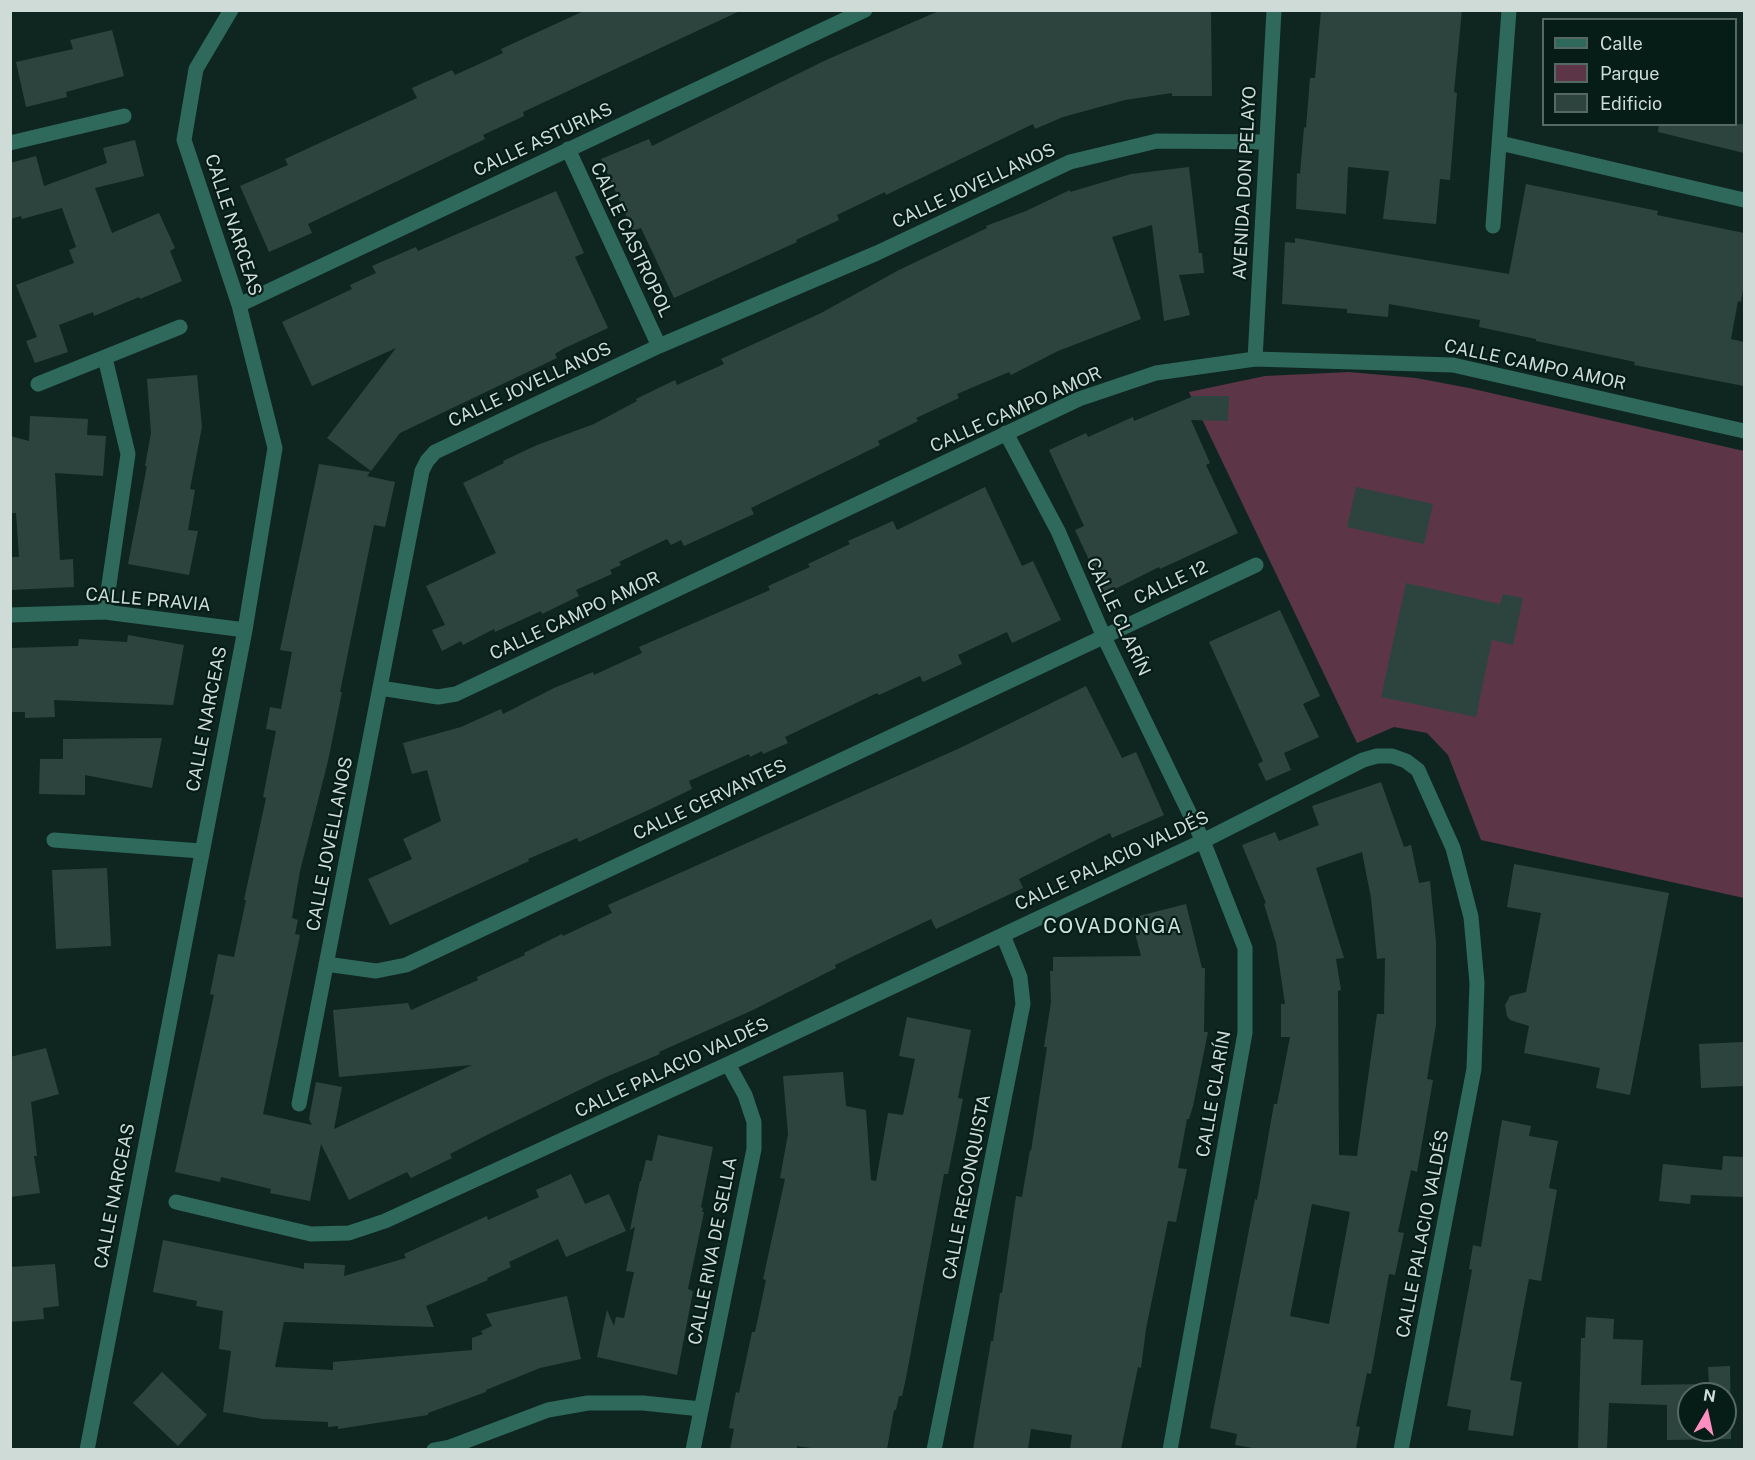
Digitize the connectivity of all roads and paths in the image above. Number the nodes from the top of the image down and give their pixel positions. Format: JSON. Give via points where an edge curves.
{"nodes":[{"id":1,"x":231,"y":10,"type":"edge"},
{"id":2,"x":865,"y":10,"type":"edge"},
{"id":3,"x":1274,"y":10,"type":"edge"},
{"id":4,"x":1509,"y":10,"type":"edge"},
{"id":5,"x":837,"y":16,"type":"edge"},
{"id":6,"x":124,"y":116,"type":"dead end"},
{"id":7,"x":11,"y":142,"type":"edge"},
{"id":8,"x":1267,"y":142,"type":"junction"},
{"id":9,"x":1500,"y":143,"type":"junction"},
{"id":10,"x":568,"y":150,"type":"junction"},
{"id":11,"x":1744,"y":200,"type":"edge"},
{"id":12,"x":1492,"y":226,"type":"dead end"},
{"id":13,"x":239,"y":305,"type":"junction"},
{"id":14,"x":180,"y":327,"type":"dead end"},
{"id":15,"x":659,"y":346,"type":"junction"},
{"id":16,"x":105,"y":358,"type":"junction"},
{"id":17,"x":1255,"y":358,"type":"junction"},
{"id":18,"x":38,"y":384,"type":"dead end"},
{"id":19,"x":1744,"y":431,"type":"edge"},
{"id":20,"x":1006,"y":433,"type":"junction"},
{"id":21,"x":1256,"y":565,"type":"dead end"},
{"id":22,"x":105,"y":612,"type":"junction"},
{"id":23,"x":10,"y":615,"type":"edge"},
{"id":24,"x":245,"y":630,"type":"junction"},
{"id":25,"x":1104,"y":637,"type":"junction"},
{"id":26,"x":380,"y":688,"type":"junction"},
{"id":27,"x":54,"y":840,"type":"dead end"},
{"id":28,"x":1203,"y":841,"type":"junction"},
{"id":29,"x":201,"y":851,"type":"junction"},
{"id":30,"x":1003,"y":935,"type":"junction"},
{"id":31,"x":326,"y":964,"type":"junction"},
{"id":32,"x":728,"y":1064,"type":"junction"},
{"id":33,"x":299,"y":1104,"type":"dead end"},
{"id":34,"x":176,"y":1202,"type":"dead end"},
{"id":35,"x":701,"y":1409,"type":"junction"},
{"id":36,"x":445,"y":1448,"type":"edge"},
{"id":37,"x":1174,"y":1448,"type":"edge"},
{"id":38,"x":87,"y":1449,"type":"edge"},
{"id":39,"x":693,"y":1449,"type":"edge"},
{"id":40,"x":934,"y":1449,"type":"edge"},
{"id":41,"x":1401,"y":1449,"type":"edge"}],
"edges":[{"from":1,"to":13,"type":"street","name":"CALLE NARCEAS","via":[[196,69],[184,140]]},
{"from":2,"to":5,"type":"street","name":"CALLE ASTURIAS"},
{"from":3,"to":8,"type":"street","name":"AVENIDA DON PELAYO"},
{"from":4,"to":9,"type":"street"},
{"from":5,"to":10,"type":"street","name":"CALLE ASTURIAS"},
{"from":6,"to":7,"type":"street"},
{"from":8,"to":15,"type":"street","name":"CALLE JOVELLANOS","via":[[1157,141],[1070,162],[877,253]]},
{"from":8,"to":17,"type":"street","name":"AVENIDA DON PELAYO"},
{"from":9,"to":11,"type":"street"},
{"from":9,"to":12,"type":"street"},
{"from":10,"to":13,"type":"street","name":"CALLE ASTURIAS"},
{"from":10,"to":15,"type":"street","name":"CALLE CASTROPOL"},
{"from":13,"to":24,"type":"street","name":"CALLE NARCEAS","via":[[275,448]]},
{"from":14,"to":16,"type":"street"},
{"from":15,"to":26,"type":"street","name":"CALLE JOVELLANOS","via":[[435,452],[427,460]]},
{"from":16,"to":18,"type":"street"},
{"from":16,"to":22,"type":"street","via":[[128,454]]},
{"from":17,"to":19,"type":"street","name":"CALLE CAMPO AMOR","via":[[1453,365]]},
{"from":17,"to":20,"type":"street","name":"CALLE CAMPO AMOR","via":[[1156,373],[1079,399]]},
{"from":20,"to":25,"type":"street","name":"CALLE CLARÍN","via":[[1058,531]]},
{"from":20,"to":26,"type":"street","name":"CALLE CAMPO AMOR","via":[[456,694],[438,697]]},
{"from":21,"to":25,"type":"street","name":"CALLE 12"},
{"from":22,"to":23,"type":"street","name":"CALLE PRAVIA"},
{"from":22,"to":24,"type":"street","name":"CALLE PRAVIA"},
{"from":24,"to":29,"type":"street","name":"CALLE NARCEAS"},
{"from":25,"to":28,"type":"street","name":"CALLE CLARÍN"},
{"from":25,"to":31,"type":"street","name":"CALLE CERVANTES","via":[[406,965],[376,971]]},
{"from":26,"to":31,"type":"street","name":"CALLE JOVELLANOS"},
{"from":27,"to":29,"type":"street"},
{"from":28,"to":30,"type":"street","name":"CALLE PALACIO VALDÉS"},
{"from":28,"to":37,"type":"street","name":"CALLE CLARÍN","via":[[1245,948],[1245,1033]]},
{"from":28,"to":41,"type":"street","name":"CALLE PALACIO VALDÉS","via":[[1363,760],[1392,756],[1418,770],[1453,848],[1471,917],[1477,983],[1474,1069]]},
{"from":29,"to":38,"type":"street","name":"CALLE NARCEAS"},
{"from":30,"to":32,"type":"street","name":"CALLE PALACIO VALDÉS"},
{"from":30,"to":40,"type":"street","name":"CALLE RECONQUISTA","via":[[1020,977],[1023,1004]]},
{"from":31,"to":33,"type":"street","name":"CALLE JOVELLANOS"},
{"from":32,"to":34,"type":"street","name":"CALLE PALACIO VALDÉS","via":[[385,1221],[349,1233],[311,1234]]},
{"from":32,"to":35,"type":"street","name":"CALLE RIVA DE SELLA","via":[[754,1122],[754,1149]]},
{"from":35,"to":36,"type":"street","via":[[588,1403],[548,1410]]},
{"from":35,"to":39,"type":"street","name":"CALLE RIVA DE SELLA"}]}
